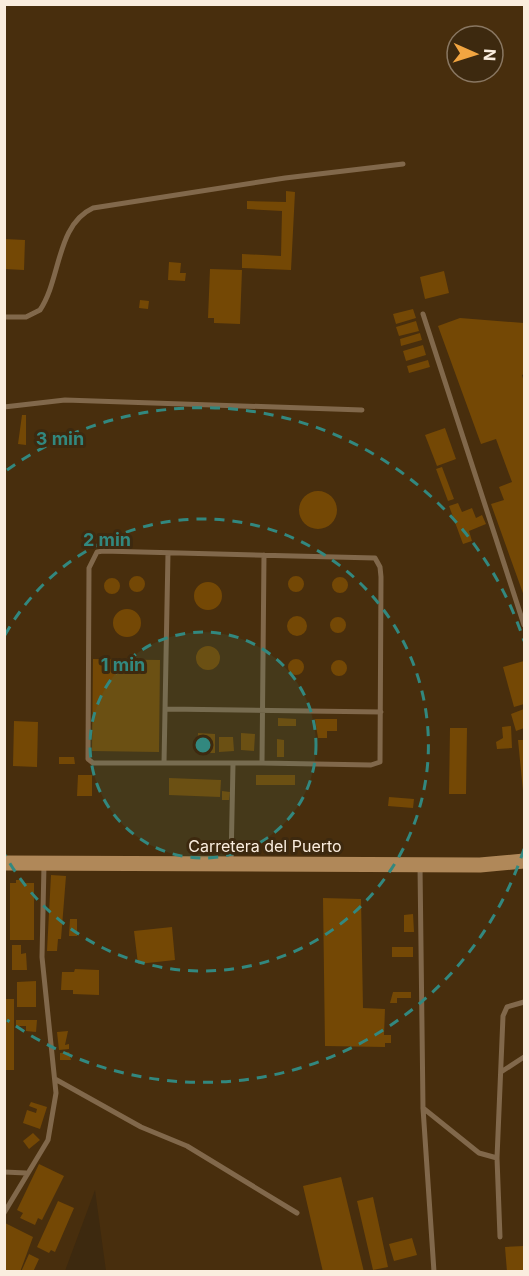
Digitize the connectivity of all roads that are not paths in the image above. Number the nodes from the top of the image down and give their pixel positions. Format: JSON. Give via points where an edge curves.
{"nodes":[{"id":1,"x":403,"y":164,"type":"dead end"},
{"id":2,"x":423,"y":314,"type":"dead end"},
{"id":3,"x":4,"y":317,"type":"edge"},
{"id":4,"x":4,"y":407,"type":"edge"},
{"id":5,"x":362,"y":410,"type":"dead end"},
{"id":6,"x":168,"y":553,"type":"junction"},
{"id":7,"x":264,"y":555,"type":"junction"},
{"id":8,"x":525,"y":625,"type":"edge"},
{"id":9,"x":167,"y":709,"type":"junction"},
{"id":10,"x":262,"y":710,"type":"junction"},
{"id":11,"x":381,"y":712,"type":"junction"},
{"id":12,"x":164,"y":763,"type":"junction"},
{"id":13,"x":262,"y":763,"type":"junction"},
{"id":14,"x":233,"y":764,"type":"junction"},
{"id":15,"x":525,"y":861,"type":"edge"},
{"id":16,"x":4,"y":863,"type":"edge"},
{"id":17,"x":44,"y":863,"type":"junction"},
{"id":18,"x":231,"y":864,"type":"junction"},
{"id":19,"x":420,"y":864,"type":"junction"},
{"id":20,"x":525,"y":1002,"type":"edge"},
{"id":21,"x":525,"y":1058,"type":"edge"},
{"id":22,"x":501,"y":1072,"type":"junction"},
{"id":23,"x":55,"y":1079,"type":"junction"},
{"id":24,"x":423,"y":1108,"type":"junction"},
{"id":25,"x":497,"y":1158,"type":"junction"},
{"id":26,"x":4,"y":1172,"type":"edge"},
{"id":27,"x":26,"y":1173,"type":"junction"},
{"id":28,"x":4,"y":1213,"type":"edge"},
{"id":29,"x":297,"y":1213,"type":"dead end"},
{"id":30,"x":500,"y":1237,"type":"dead end"},
{"id":31,"x":434,"y":1272,"type":"edge"}],
"edges":[{"from":1,"to":3,"type":"lane","via":[[93,208],[84,212],[71,228],[40,309],[26,317]]},
{"from":2,"to":8,"type":"lane"},
{"from":4,"to":5,"type":"lane","via":[[65,400]]},
{"from":6,"to":7,"type":"lane"},
{"from":6,"to":9,"type":"lane"},
{"from":6,"to":12,"type":"lane","via":[[102,550],[89,568],[88,759],[93,763]]},
{"from":7,"to":10,"type":"lane"},
{"from":7,"to":11,"type":"lane","via":[[375,558],[380,567]]},
{"from":9,"to":10,"type":"lane"},
{"from":9,"to":12,"type":"lane"},
{"from":10,"to":11,"type":"lane"},
{"from":10,"to":13,"type":"lane"},
{"from":11,"to":13,"type":"lane","via":[[381,756],[376,764]]},
{"from":12,"to":14,"type":"lane"},
{"from":13,"to":14,"type":"lane"},
{"from":14,"to":18,"type":"lane"},
{"from":15,"to":19,"type":"main road","name":"Carretera del Puerto"},
{"from":16,"to":17,"type":"main road","name":"Carretera del Puerto"},
{"from":17,"to":18,"type":"main road","name":"Carretera del Puerto"},
{"from":17,"to":23,"type":"lane","via":[[42,957]]},
{"from":18,"to":19,"type":"main road","name":"Carretera del Puerto"},
{"from":19,"to":24,"type":"lane"},
{"from":20,"to":22,"type":"lane","via":[[507,1007],[503,1016]]},
{"from":21,"to":22,"type":"lane"},
{"from":22,"to":25,"type":"lane"},
{"from":23,"to":27,"type":"lane","via":[[48,1140]]},
{"from":23,"to":29,"type":"lane","via":[[133,1122],[187,1146]]},
{"from":24,"to":25,"type":"lane","via":[[479,1153]]},
{"from":24,"to":31,"type":"lane"},
{"from":25,"to":30,"type":"lane"},
{"from":26,"to":27,"type":"lane"},
{"from":27,"to":28,"type":"lane"}]}
